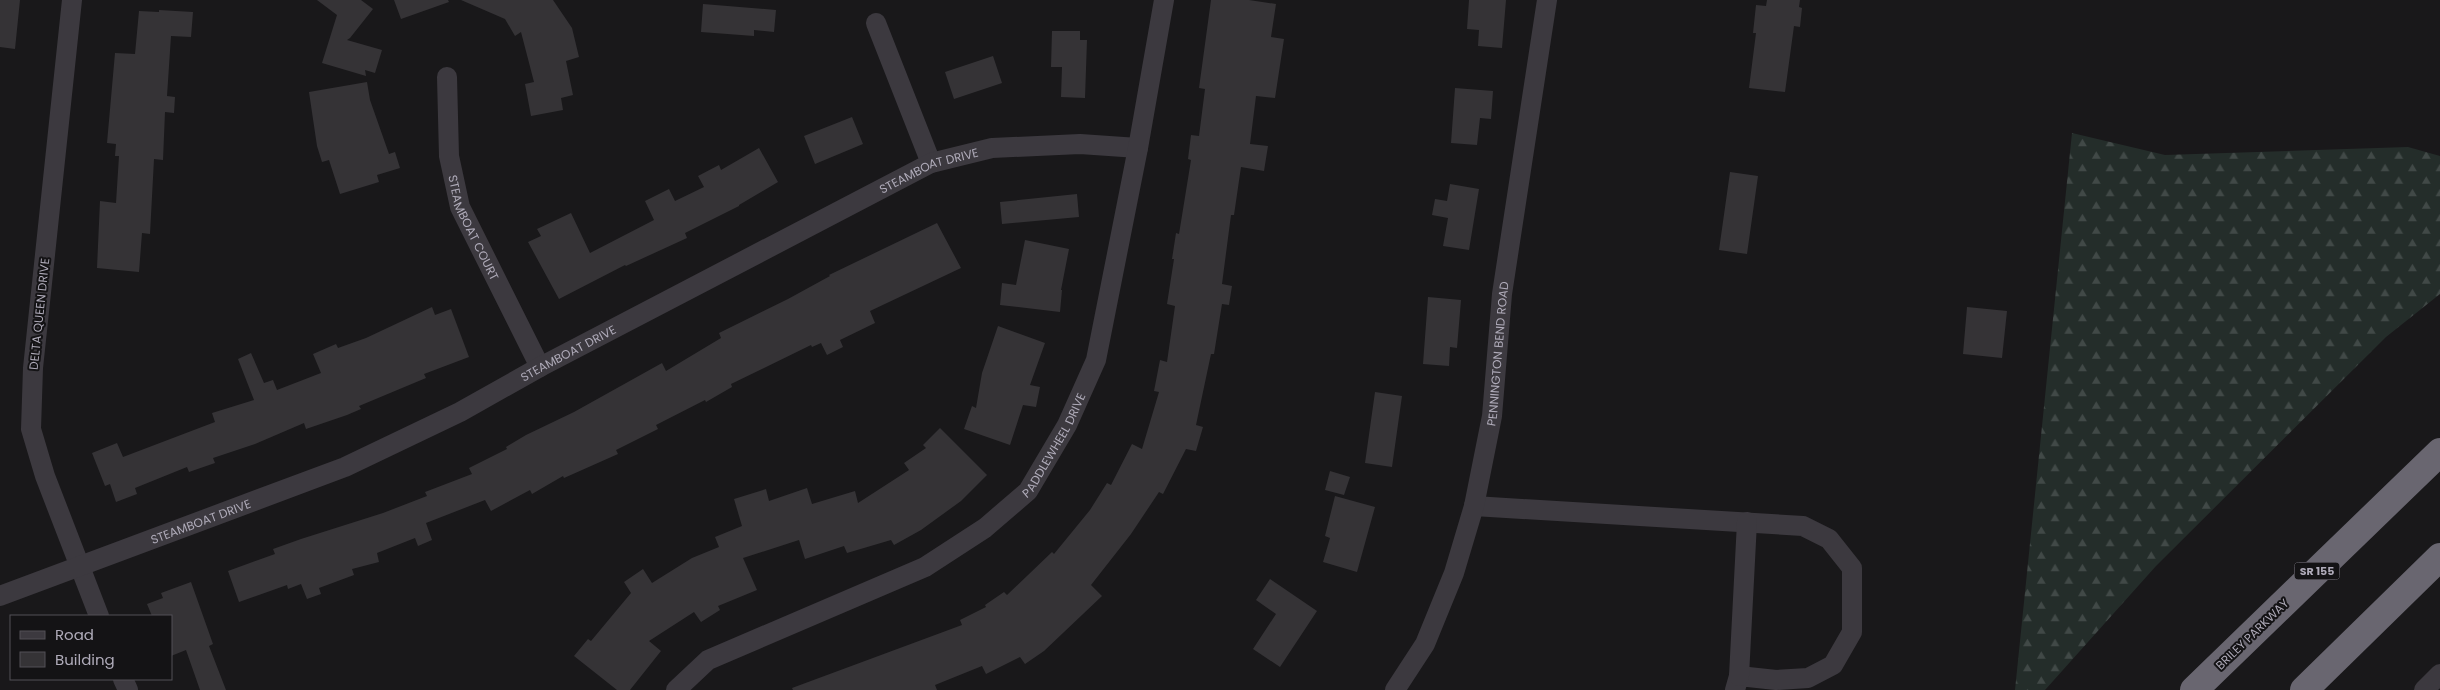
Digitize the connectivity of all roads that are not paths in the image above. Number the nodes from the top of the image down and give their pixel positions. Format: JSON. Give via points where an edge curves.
{"nodes":[{"id":1,"x":72,"y":0,"type":"edge"},
{"id":2,"x":1164,"y":0,"type":"edge"},
{"id":3,"x":1547,"y":0,"type":"edge"},
{"id":4,"x":876,"y":23,"type":"dead end"},
{"id":5,"x":447,"y":77,"type":"dead end"},
{"id":6,"x":1138,"y":148,"type":"junction"},
{"id":7,"x":931,"y":163,"type":"junction"},
{"id":8,"x":540,"y":367,"type":"junction"},
{"id":9,"x":2440,"y":452,"type":"edge"},
{"id":10,"x":1474,"y":506,"type":"junction"},
{"id":11,"x":1746,"y":522,"type":"junction"},
{"id":12,"x":2440,"y":557,"type":"edge"},
{"id":13,"x":81,"y":568,"type":"junction"},
{"id":14,"x":0,"y":596,"type":"edge"},
{"id":15,"x":100,"y":615,"type":"edge"},
{"id":16,"x":2440,"y":674,"type":"edge"},
{"id":17,"x":1737,"y":683,"type":"edge"},
{"id":18,"x":676,"y":690,"type":"edge"},
{"id":19,"x":1395,"y":690,"type":"edge"},
{"id":20,"x":2194,"y":690,"type":"edge"},
{"id":21,"x":2304,"y":690,"type":"edge"},
{"id":22,"x":2424,"y":690,"type":"edge"}],
"edges":[{"from":1,"to":13,"type":"street","name":"DELTA QUEEN DRIVE","via":[[33,368],[31,429],[45,476]]},
{"from":2,"to":6,"type":"street","name":"PADDLEWHEEL DRIVE"},
{"from":3,"to":10,"type":"street","name":"PENNINGTON BEND ROAD","via":[[1502,294],[1492,416]]},
{"from":4,"to":7,"type":"street"},
{"from":5,"to":8,"type":"street","name":"STEAMBOAT COURT","via":[[449,156],[460,207]]},
{"from":6,"to":7,"type":"street","name":"STEAMBOAT DRIVE","via":[[1080,144],[992,148]]},
{"from":6,"to":18,"type":"street","name":"PADDLEWHEEL DRIVE","via":[[1096,360],[1067,425],[1028,490],[984,528],[925,567],[708,660]]},
{"from":7,"to":8,"type":"street","name":"STEAMBOAT DRIVE"},
{"from":8,"to":13,"type":"street","name":"STEAMBOAT DRIVE","via":[[460,412],[345,467]]},
{"from":9,"to":20,"type":"highway","name":"BRILEY PARKWAY","number":"SR 155"},
{"from":10,"to":11,"type":"street"},
{"from":10,"to":19,"type":"street","name":"PENNINGTON BEND ROAD","via":[[1454,573],[1425,644]]},
{"from":11,"to":17,"type":"street"},
{"from":11,"to":17,"type":"street","via":[[1803,526],[1829,539],[1852,568],[1852,632],[1833,665],[1808,678]]},
{"from":12,"to":21,"type":"highway"},
{"from":13,"to":14,"type":"street","name":"STEAMBOAT DRIVE"},
{"from":13,"to":15,"type":"street","name":"DELTA QUEEN DRIVE"},
{"from":16,"to":22,"type":"street"}]}
